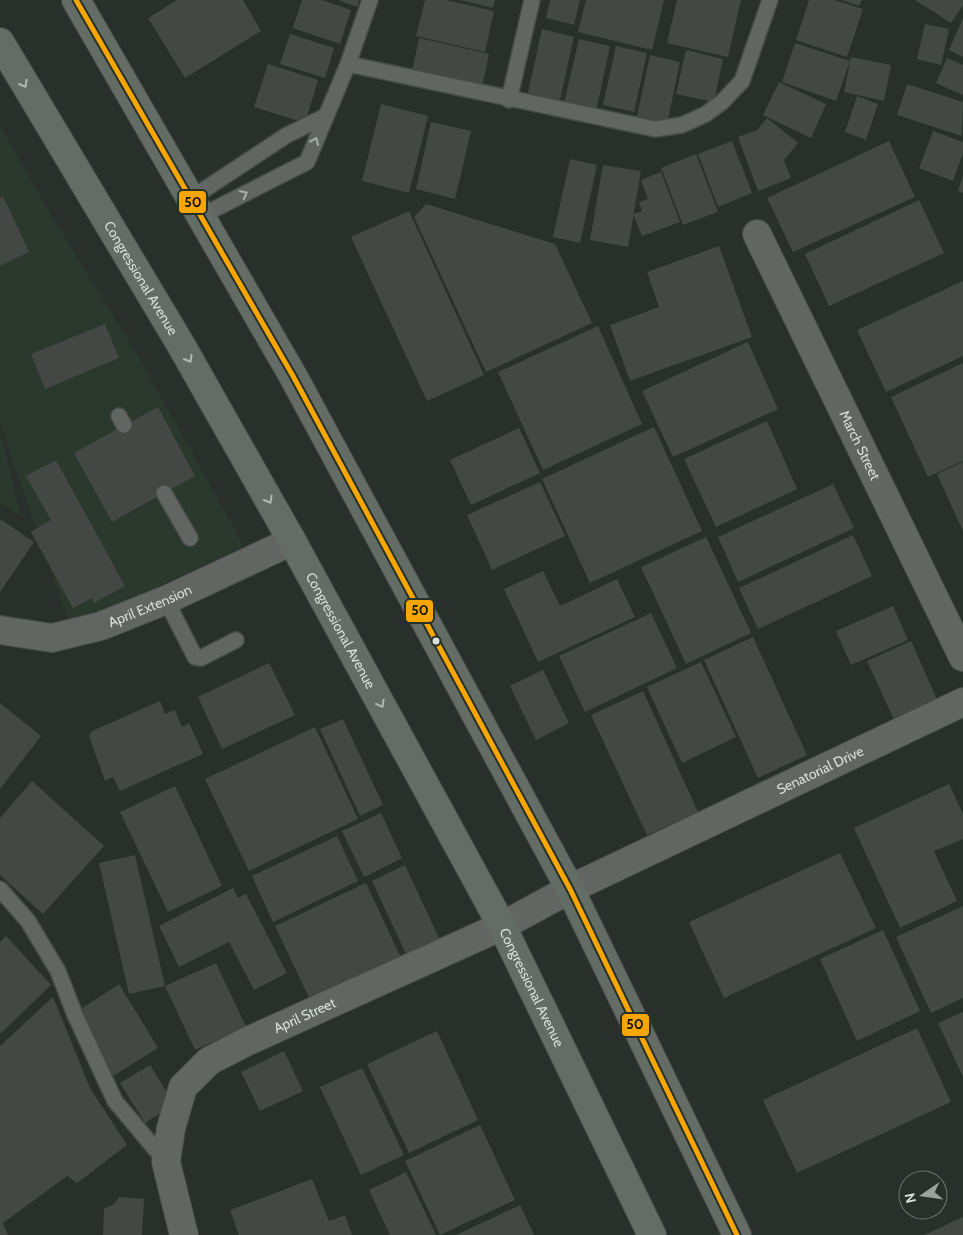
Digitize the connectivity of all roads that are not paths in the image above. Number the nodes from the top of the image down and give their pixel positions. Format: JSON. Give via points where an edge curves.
{"nodes":[{"id":1,"x":76,"y":0,"type":"edge"},
{"id":2,"x":370,"y":0,"type":"edge"},
{"id":3,"x":532,"y":0,"type":"edge"},
{"id":4,"x":770,"y":0,"type":"edge"},
{"id":5,"x":0,"y":42,"type":"edge"},
{"id":6,"x":348,"y":64,"type":"junction"},
{"id":7,"x":509,"y":100,"type":"junction"},
{"id":8,"x":326,"y":116,"type":"junction"},
{"id":9,"x":195,"y":208,"type":"junction"},
{"id":10,"x":756,"y":234,"type":"dead end"},
{"id":11,"x":164,"y":493,"type":"dead end"},
{"id":12,"x":190,"y":538,"type":"dead end"},
{"id":13,"x":292,"y":541,"type":"junction"},
{"id":14,"x":166,"y":600,"type":"junction"},
{"id":15,"x":0,"y":630,"type":"edge"},
{"id":16,"x":236,"y":640,"type":"dead end"},
{"id":17,"x":963,"y":657,"type":"edge"},
{"id":18,"x":963,"y":702,"type":"edge"},
{"id":19,"x":570,"y":888,"type":"junction"},
{"id":20,"x":0,"y":889,"type":"edge"},
{"id":21,"x":502,"y":926,"type":"junction"},
{"id":22,"x":166,"y":1162,"type":"junction"},
{"id":23,"x":184,"y":1235,"type":"edge"},
{"id":24,"x":652,"y":1235,"type":"edge"},
{"id":25,"x":737,"y":1235,"type":"edge"}],
"edges":[{"from":1,"to":9,"type":"main road"},
{"from":2,"to":6,"type":"lane"},
{"from":3,"to":7,"type":"lane"},
{"from":4,"to":7,"type":"lane","via":[[742,81],[706,114],[682,125],[655,129]]},
{"from":5,"to":13,"type":"main road","name":"Congressional Avenue","one_way":true,"via":[[181,345]]},
{"from":6,"to":7,"type":"lane"},
{"from":6,"to":8,"type":"lane"},
{"from":8,"to":9,"type":"lane","via":[[287,135]]},
{"from":9,"to":8,"type":"lane","one_way":true,"via":[[307,162]]},
{"from":9,"to":19,"type":"main road","via":[[293,376]]},
{"from":10,"to":17,"type":"street","name":"March Street"},
{"from":11,"to":12,"type":"lane"},
{"from":13,"to":14,"type":"street","name":"April Extension"},
{"from":13,"to":21,"type":"main road","name":"Congressional Avenue","one_way":true},
{"from":14,"to":15,"type":"street","name":"April Extension","via":[[101,626],[52,638]]},
{"from":14,"to":16,"type":"lane","via":[[195,657],[201,658]]},
{"from":18,"to":19,"type":"street","name":"Senatorial Drive"},
{"from":19,"to":21,"type":"street","name":"April Street"},
{"from":19,"to":25,"type":"main road"},
{"from":20,"to":22,"type":"lane","via":[[28,921],[58,971],[115,1101]]},
{"from":21,"to":22,"type":"street","name":"April Street","via":[[209,1061],[183,1088],[171,1128]]},
{"from":21,"to":24,"type":"main road","name":"Congressional Avenue"},
{"from":22,"to":23,"type":"street","name":"April Street"}]}
